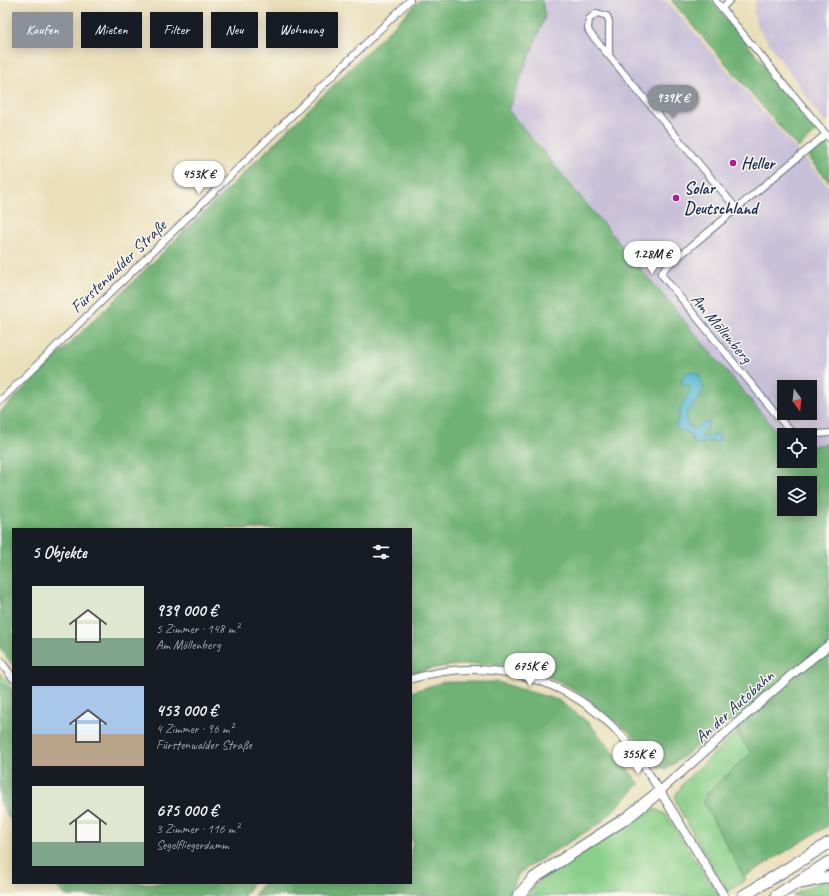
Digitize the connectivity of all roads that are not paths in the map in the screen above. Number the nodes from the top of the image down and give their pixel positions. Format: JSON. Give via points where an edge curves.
{"nodes":[{"id":1,"x":410,"y":0,"type":"edge"},
{"id":2,"x":715,"y":0,"type":"edge"},
{"id":3,"x":730,"y":0,"type":"edge"},
{"id":4,"x":722,"y":8,"type":"junction"},
{"id":5,"x":609,"y":55,"type":"junction"},
{"id":6,"x":827,"y":136,"type":"edge"},
{"id":7,"x":736,"y":208,"type":"junction"},
{"id":8,"x":0,"y":401,"type":"edge"},
{"id":9,"x":789,"y":428,"type":"edge"},
{"id":10,"x":829,"y":433,"type":"edge"},
{"id":11,"x":817,"y":434,"type":"edge"},
{"id":12,"x":829,"y":645,"type":"edge"},
{"id":13,"x":0,"y":661,"type":"edge"},
{"id":14,"x":12,"y":677,"type":"edge"},
{"id":15,"x":412,"y":679,"type":"edge"},
{"id":16,"x":660,"y":791,"type":"junction"},
{"id":17,"x":829,"y":843,"type":"edge"},
{"id":18,"x":829,"y":862,"type":"edge"},
{"id":19,"x":829,"y":877,"type":"edge"},
{"id":20,"x":792,"y":886,"type":"junction"},
{"id":21,"x":744,"y":895,"type":"edge"},
{"id":22,"x":518,"y":896,"type":"edge"},
{"id":23,"x":724,"y":896,"type":"edge"},
{"id":24,"x":776,"y":896,"type":"edge"}],
"edges":[{"from":1,"to":8,"type":"street","name":"Fürstenwalder Straße"},
{"from":2,"to":4,"type":"street","name":"Am Möllenberg"},
{"from":3,"to":4,"type":"street"},
{"from":4,"to":6,"type":"street","name":"Am Möllenberg"},
{"from":5,"to":5,"type":"street","via":[[588,28],[589,19],[597,13],[607,16],[609,21]]},
{"from":5,"to":7,"type":"street"},
{"from":6,"to":7,"type":"street","name":"Am Möllenberg"},
{"from":7,"to":9,"type":"street","name":"Am Möllenberg","via":[[661,274]]},
{"from":10,"to":11,"type":"street"},
{"from":12,"to":16,"type":"main road","name":"An der Autobahn","via":[[796,670]]},
{"from":13,"to":14,"type":"street"},
{"from":15,"to":16,"type":"street","via":[[450,671],[492,670],[530,677],[561,689],[583,702],[612,726],[632,749]]},
{"from":16,"to":22,"type":"highway","via":[[628,816],[534,878]]},
{"from":16,"to":23,"type":"main road"},
{"from":17,"to":21,"type":"highway"},
{"from":18,"to":20,"type":"highway"},
{"from":19,"to":20,"type":"highway"},
{"from":20,"to":24,"type":"highway"}]}
